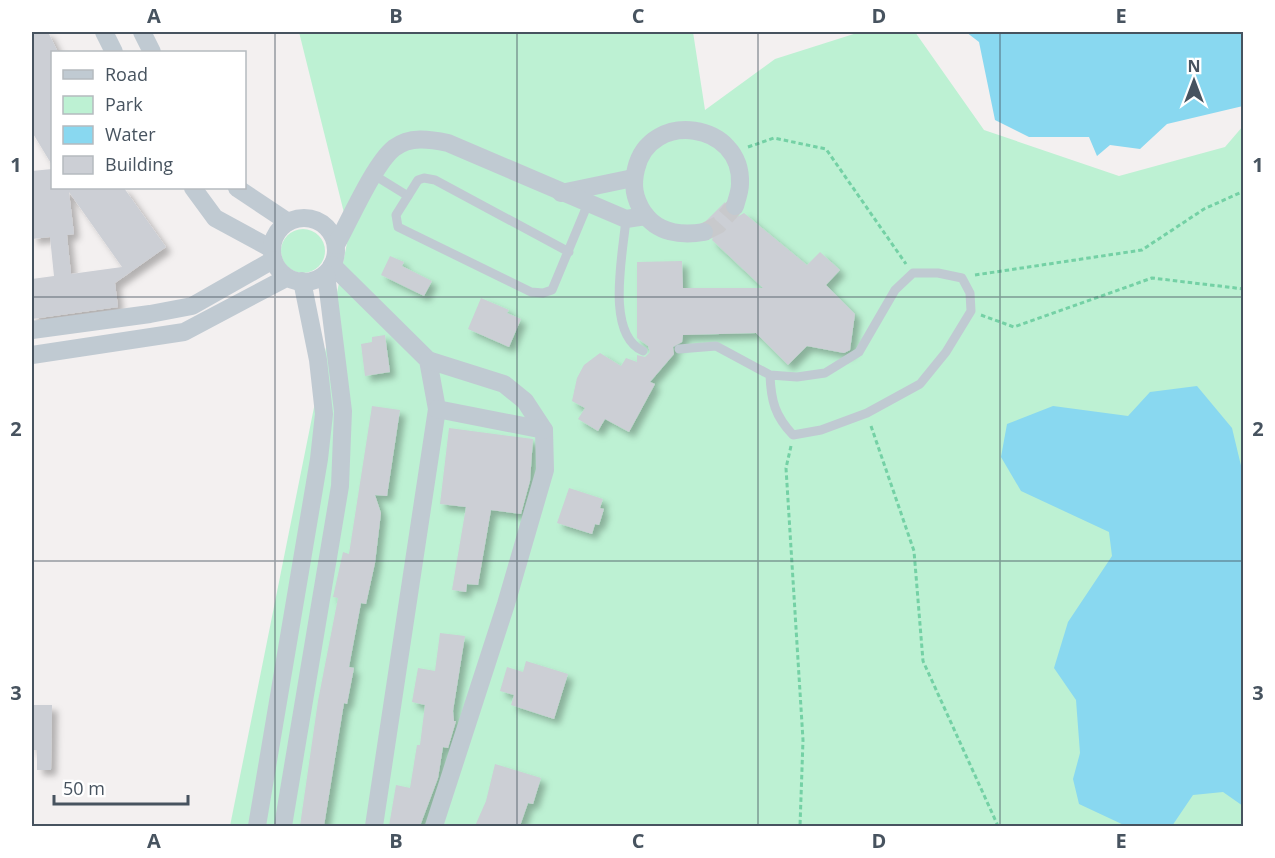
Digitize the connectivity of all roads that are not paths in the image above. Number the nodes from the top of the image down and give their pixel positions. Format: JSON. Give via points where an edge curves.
{"nodes":[{"id":1,"x":105,"y":32,"type":"edge"},
{"id":2,"x":142,"y":32,"type":"edge"},
{"id":3,"x":114,"y":51,"type":"edge"},
{"id":4,"x":152,"y":51,"type":"edge"},
{"id":5,"x":374,"y":175,"type":"junction"},
{"id":6,"x":633,"y":178,"type":"junction"},
{"id":7,"x":596,"y":185,"type":"junction"},
{"id":8,"x":194,"y":189,"type":"edge"},
{"id":9,"x":238,"y":189,"type":"edge"},
{"id":10,"x":561,"y":193,"type":"junction"},
{"id":11,"x":408,"y":195,"type":"junction"},
{"id":12,"x":588,"y":205,"type":"junction"},
{"id":13,"x":735,"y":206,"type":"tunnel mouth"},
{"id":14,"x":646,"y":216,"type":"junction"},
{"id":15,"x":626,"y":219,"type":"junction"},
{"id":16,"x":288,"y":222,"type":"junction"},
{"id":17,"x":704,"y":232,"type":"tunnel mouth"},
{"id":18,"x":336,"y":245,"type":"junction"},
{"id":19,"x":569,"y":252,"type":"junction"},
{"id":20,"x":273,"y":254,"type":"junction"},
{"id":21,"x":329,"y":270,"type":"junction"},
{"id":22,"x":294,"y":280,"type":"junction"},
{"id":23,"x":32,"y":330,"type":"edge"},
{"id":24,"x":679,"y":349,"type":"dead end"},
{"id":25,"x":642,"y":351,"type":"dead end"},
{"id":26,"x":32,"y":355,"type":"edge"},
{"id":27,"x":428,"y":360,"type":"junction"},
{"id":28,"x":770,"y":375,"type":"junction"},
{"id":29,"x":437,"y":410,"type":"junction"},
{"id":30,"x":544,"y":429,"type":"junction"},
{"id":31,"x":257,"y":826,"type":"edge"},
{"id":32,"x":283,"y":826,"type":"edge"},
{"id":33,"x":374,"y":826,"type":"edge"},
{"id":34,"x":434,"y":826,"type":"edge"}],
"edges":[{"from":1,"to":3,"type":"street"},
{"from":2,"to":4,"type":"street"},
{"from":5,"to":10,"type":"street","via":[[393,149],[416,139],[429,139],[448,143]]},
{"from":5,"to":11,"type":"lane"},
{"from":5,"to":18,"type":"street"},
{"from":6,"to":7,"type":"street"},
{"from":6,"to":13,"type":"street","via":[[638,160],[649,144],[664,133],[702,131],[719,139],[739,168]]},
{"from":6,"to":14,"type":"street","via":[[634,192]]},
{"from":7,"to":10,"type":"street"},
{"from":7,"to":12,"type":"lane"},
{"from":8,"to":20,"type":"street","via":[[215,218]]},
{"from":9,"to":16,"type":"street"},
{"from":10,"to":12,"type":"street"},
{"from":11,"to":19,"type":"lane","via":[[418,180],[435,180]]},
{"from":11,"to":19,"type":"lane","via":[[396,215],[398,227],[531,292],[552,290]]},
{"from":12,"to":15,"type":"street"},
{"from":12,"to":19,"type":"lane"},
{"from":14,"to":15,"type":"street"},
{"from":14,"to":17,"type":"street","via":[[673,233]]},
{"from":15,"to":25,"type":"lane","via":[[619,315],[626,338]]},
{"from":16,"to":18,"type":"street","via":[[318,221],[333,235]]},
{"from":16,"to":20,"type":"street","via":[[277,233]]},
{"from":18,"to":21,"type":"street"},
{"from":20,"to":22,"type":"street"},
{"from":20,"to":23,"type":"street","via":[[192,306]]},
{"from":21,"to":22,"type":"street","via":[[317,279]]},
{"from":21,"to":27,"type":"street"},
{"from":21,"to":32,"type":"street","via":[[343,411],[340,486]]},
{"from":22,"to":26,"type":"street","via":[[184,332]]},
{"from":22,"to":31,"type":"street","via":[[318,360],[324,414]]},
{"from":24,"to":28,"type":"lane","via":[[716,346]]},
{"from":27,"to":29,"type":"street"},
{"from":27,"to":30,"type":"street","via":[[504,384],[525,402]]},
{"from":28,"to":28,"type":"lane","via":[[771,399],[779,420],[793,435],[867,413],[920,384],[971,311],[970,294],[962,278],[913,273],[895,290],[859,352],[825,373]]},
{"from":29,"to":30,"type":"street"},
{"from":29,"to":33,"type":"street"},
{"from":30,"to":34,"type":"street","via":[[545,470]]}]}
